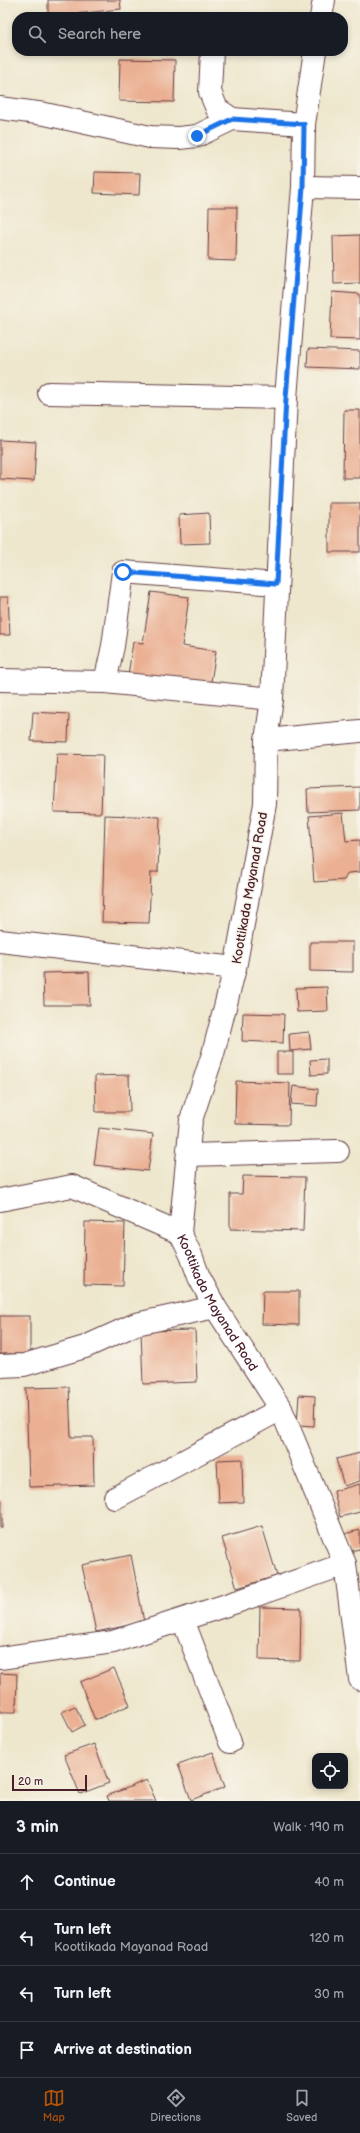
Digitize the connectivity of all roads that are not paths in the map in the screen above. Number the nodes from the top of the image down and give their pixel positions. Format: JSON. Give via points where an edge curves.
{"nodes":[{"id":1,"x":324,"y":0,"type":"edge"},
{"id":2,"x":322,"y":12,"type":"edge"},
{"id":3,"x":212,"y":56,"type":"edge"},
{"id":4,"x":314,"y":56,"type":"edge"},
{"id":5,"x":0,"y":108,"type":"edge"},
{"id":6,"x":232,"y":119,"type":"junction"},
{"id":7,"x":304,"y":124,"type":"junction"},
{"id":8,"x":303,"y":187,"type":"junction"},
{"id":9,"x":360,"y":188,"type":"edge"},
{"id":10,"x":49,"y":393,"type":"dead end"},
{"id":11,"x":286,"y":398,"type":"junction"},
{"id":12,"x":276,"y":584,"type":"junction"},
{"id":13,"x":0,"y":680,"type":"edge"},
{"id":14,"x":105,"y":682,"type":"junction"},
{"id":15,"x":272,"y":699,"type":"junction"},
{"id":16,"x":360,"y":731,"type":"edge"},
{"id":17,"x":266,"y":740,"type":"junction"},
{"id":18,"x":0,"y":941,"type":"edge"},
{"id":19,"x":235,"y":968,"type":"junction"},
{"id":20,"x":338,"y":1151,"type":"dead end"},
{"id":21,"x":188,"y":1155,"type":"junction"},
{"id":22,"x":0,"y":1200,"type":"edge"},
{"id":23,"x":180,"y":1233,"type":"junction"},
{"id":24,"x":215,"y":1307,"type":"junction"},
{"id":25,"x":0,"y":1366,"type":"edge"},
{"id":26,"x":281,"y":1409,"type":"junction"},
{"id":27,"x":115,"y":1498,"type":"dead end"},
{"id":28,"x":345,"y":1564,"type":"junction"},
{"id":29,"x":184,"y":1620,"type":"junction"},
{"id":30,"x":0,"y":1658,"type":"edge"},
{"id":31,"x":360,"y":1675,"type":"edge"},
{"id":32,"x":230,"y":1742,"type":"dead end"}],
"edges":[{"from":1,"to":2,"type":"street"},
{"from":3,"to":6,"type":"street","via":[[210,92],[217,109]]},
{"from":4,"to":7,"type":"street","name":"Koottikada Mayanad Road"},
{"from":5,"to":6,"type":"street","via":[[45,114],[150,136],[178,138],[197,136]]},
{"from":6,"to":7,"type":"street"},
{"from":7,"to":8,"type":"street","name":"Koottikada Mayanad Road"},
{"from":8,"to":9,"type":"street"},
{"from":8,"to":11,"type":"street","name":"Koottikada Mayanad Road"},
{"from":10,"to":11,"type":"street"},
{"from":11,"to":12,"type":"street","name":"Koottikada Mayanad Road"},
{"from":12,"to":14,"type":"street","via":[[123,572],[113,646]]},
{"from":12,"to":15,"type":"street","name":"Koottikada Mayanad Road"},
{"from":13,"to":14,"type":"street"},
{"from":14,"to":15,"type":"street"},
{"from":15,"to":17,"type":"street","name":"Koottikada Mayanad Road"},
{"from":16,"to":17,"type":"street"},
{"from":17,"to":19,"type":"street","name":"Koottikada Mayanad Road","via":[[265,804]]},
{"from":18,"to":19,"type":"street"},
{"from":19,"to":21,"type":"street","name":"Koottikada Mayanad Road","via":[[213,1054],[191,1120]]},
{"from":20,"to":21,"type":"street"},
{"from":21,"to":23,"type":"street","name":"Koottikada Mayanad Road"},
{"from":22,"to":23,"type":"street","via":[[72,1186]]},
{"from":23,"to":24,"type":"street","name":"Koottikada Mayanad Road"},
{"from":24,"to":25,"type":"street","via":[[136,1324],[84,1347],[24,1365]]},
{"from":24,"to":26,"type":"street","name":"Koottikada Mayanad Road"},
{"from":26,"to":27,"type":"street"},
{"from":26,"to":28,"type":"street","name":"Koottikada Mayanad Road"},
{"from":28,"to":29,"type":"street"},
{"from":28,"to":31,"type":"street","name":"Koottikada Mayanad Road"},
{"from":29,"to":30,"type":"street","via":[[113,1642]]},
{"from":29,"to":32,"type":"street"}]}
